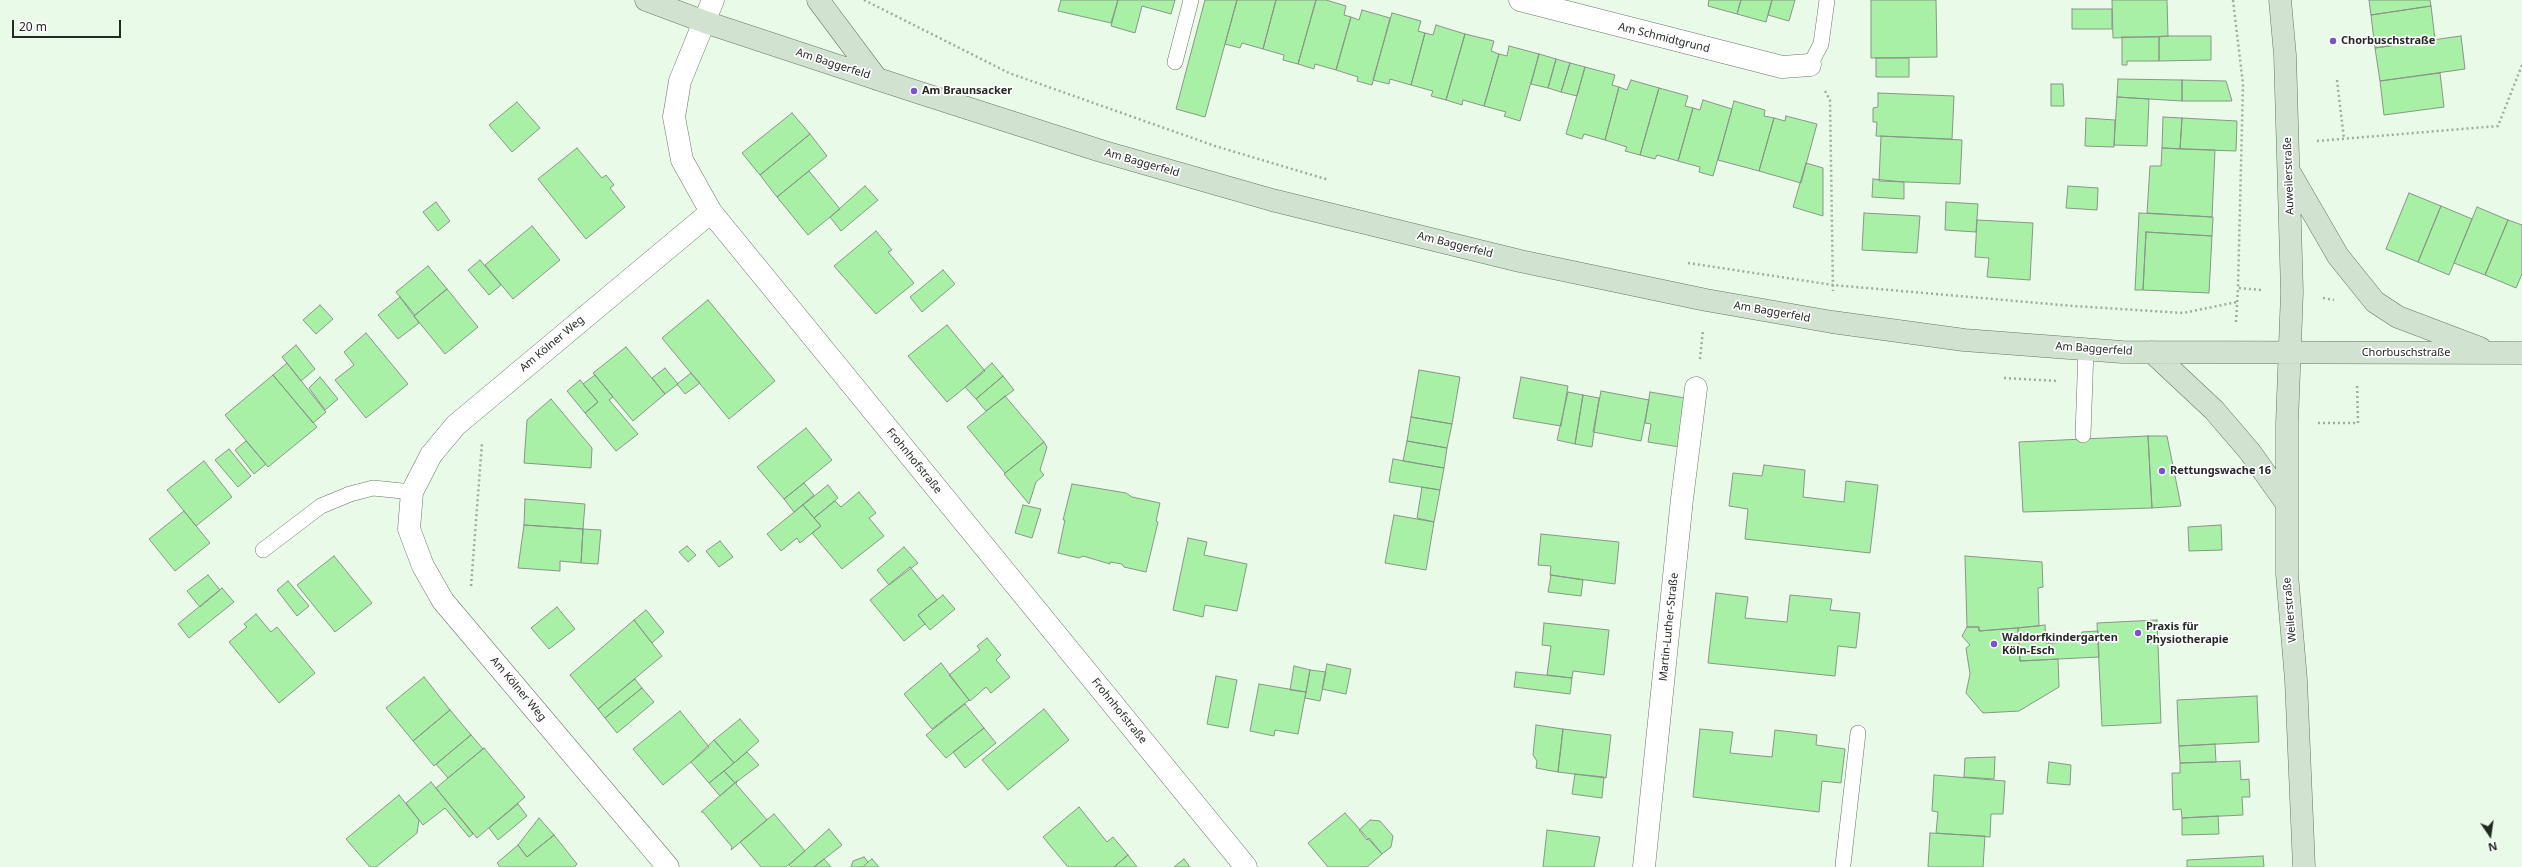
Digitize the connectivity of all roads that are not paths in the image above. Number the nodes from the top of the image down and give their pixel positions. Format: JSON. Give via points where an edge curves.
{"nodes":[{"id":1,"x":646,"y":0,"type":"edge"},
{"id":2,"x":713,"y":0,"type":"edge"},
{"id":3,"x":818,"y":0,"type":"edge"},
{"id":4,"x":1191,"y":0,"type":"edge"},
{"id":5,"x":1520,"y":0,"type":"edge"},
{"id":6,"x":1828,"y":0,"type":"edge"},
{"id":7,"x":2280,"y":0,"type":"edge"},
{"id":8,"x":705,"y":22,"type":"junction"},
{"id":9,"x":1175,"y":62,"type":"dead end"},
{"id":10,"x":1810,"y":64,"type":"joint"},
{"id":11,"x":877,"y":79,"type":"junction"},
{"id":12,"x":2288,"y":170,"type":"junction"},
{"id":13,"x":711,"y":212,"type":"junction"},
{"id":14,"x":2086,"y":349,"type":"junction"},
{"id":15,"x":2152,"y":352,"type":"junction"},
{"id":16,"x":2291,"y":352,"type":"junction"},
{"id":17,"x":2491,"y":353,"type":"junction"},
{"id":18,"x":2522,"y":353,"type":"edge"},
{"id":19,"x":1696,"y":388,"type":"road end"},
{"id":20,"x":2083,"y":435,"type":"dead end"},
{"id":21,"x":412,"y":492,"type":"junction"},
{"id":22,"x":2287,"y":504,"type":"junction"},
{"id":23,"x":263,"y":550,"type":"dead end"},
{"id":24,"x":1858,"y":733,"type":"dead end"},
{"id":25,"x":1843,"y":865,"type":"dead end"},
{"id":26,"x":668,"y":867,"type":"edge"},
{"id":27,"x":1246,"y":867,"type":"edge"},
{"id":28,"x":1644,"y":867,"type":"edge"},
{"id":29,"x":2304,"y":867,"type":"edge"}],
"edges":[{"from":1,"to":8,"type":"main road","name":"Am Baggerfeld"},
{"from":2,"to":8,"type":"street"},
{"from":3,"to":11,"type":"main road"},
{"from":4,"to":9,"type":"lane"},
{"from":5,"to":10,"type":"street","name":"Am Schmidtgrund","via":[[1782,67]]},
{"from":6,"to":10,"type":"lane","via":[[1822,44]]},
{"from":7,"to":12,"type":"main road","name":"Auweilerstraße","via":[[2285,55]]},
{"from":8,"to":11,"type":"main road","name":"Am Baggerfeld"},
{"from":8,"to":13,"type":"street","name":"Frohnhofstraße","via":[[680,81],[674,117],[682,160]]},
{"from":11,"to":14,"type":"main road","name":"Am Baggerfeld","via":[[1101,151],[1272,200],[1520,261],[1706,300],[1832,322],[1964,340]]},
{"from":12,"to":16,"type":"main road","name":"Auweilerstraße"},
{"from":12,"to":17,"type":"main road","via":[[2338,256],[2375,302],[2398,317]]},
{"from":13,"to":21,"type":"street","name":"Am Kölner Weg","via":[[456,425],[431,455]]},
{"from":13,"to":27,"type":"street","name":"Frohnhofstraße"},
{"from":14,"to":15,"type":"main road","name":"Am Baggerfeld"},
{"from":14,"to":20,"type":"lane"},
{"from":15,"to":16,"type":"main road","name":"Am Baggerfeld"},
{"from":15,"to":22,"type":"main road","via":[[2214,410],[2250,452]]},
{"from":16,"to":17,"type":"main road","name":"Chorbuschstraße"},
{"from":16,"to":22,"type":"main road","name":"Weilerstraße","via":[[2287,423]]},
{"from":17,"to":18,"type":"main road","name":"Chorbuschstraße"},
{"from":19,"to":28,"type":"street","name":"Martin-Luther-Straße","via":[[1681,506]]},
{"from":21,"to":23,"type":"lane","via":[[373,488],[350,494],[321,506]]},
{"from":21,"to":26,"type":"street","name":"Am Kölner Weg","via":[[409,529],[423,566],[443,601]]},
{"from":22,"to":29,"type":"main road","name":"Weilerstraße","via":[[2287,574],[2296,680]]},
{"from":24,"to":25,"type":"lane"}]}
